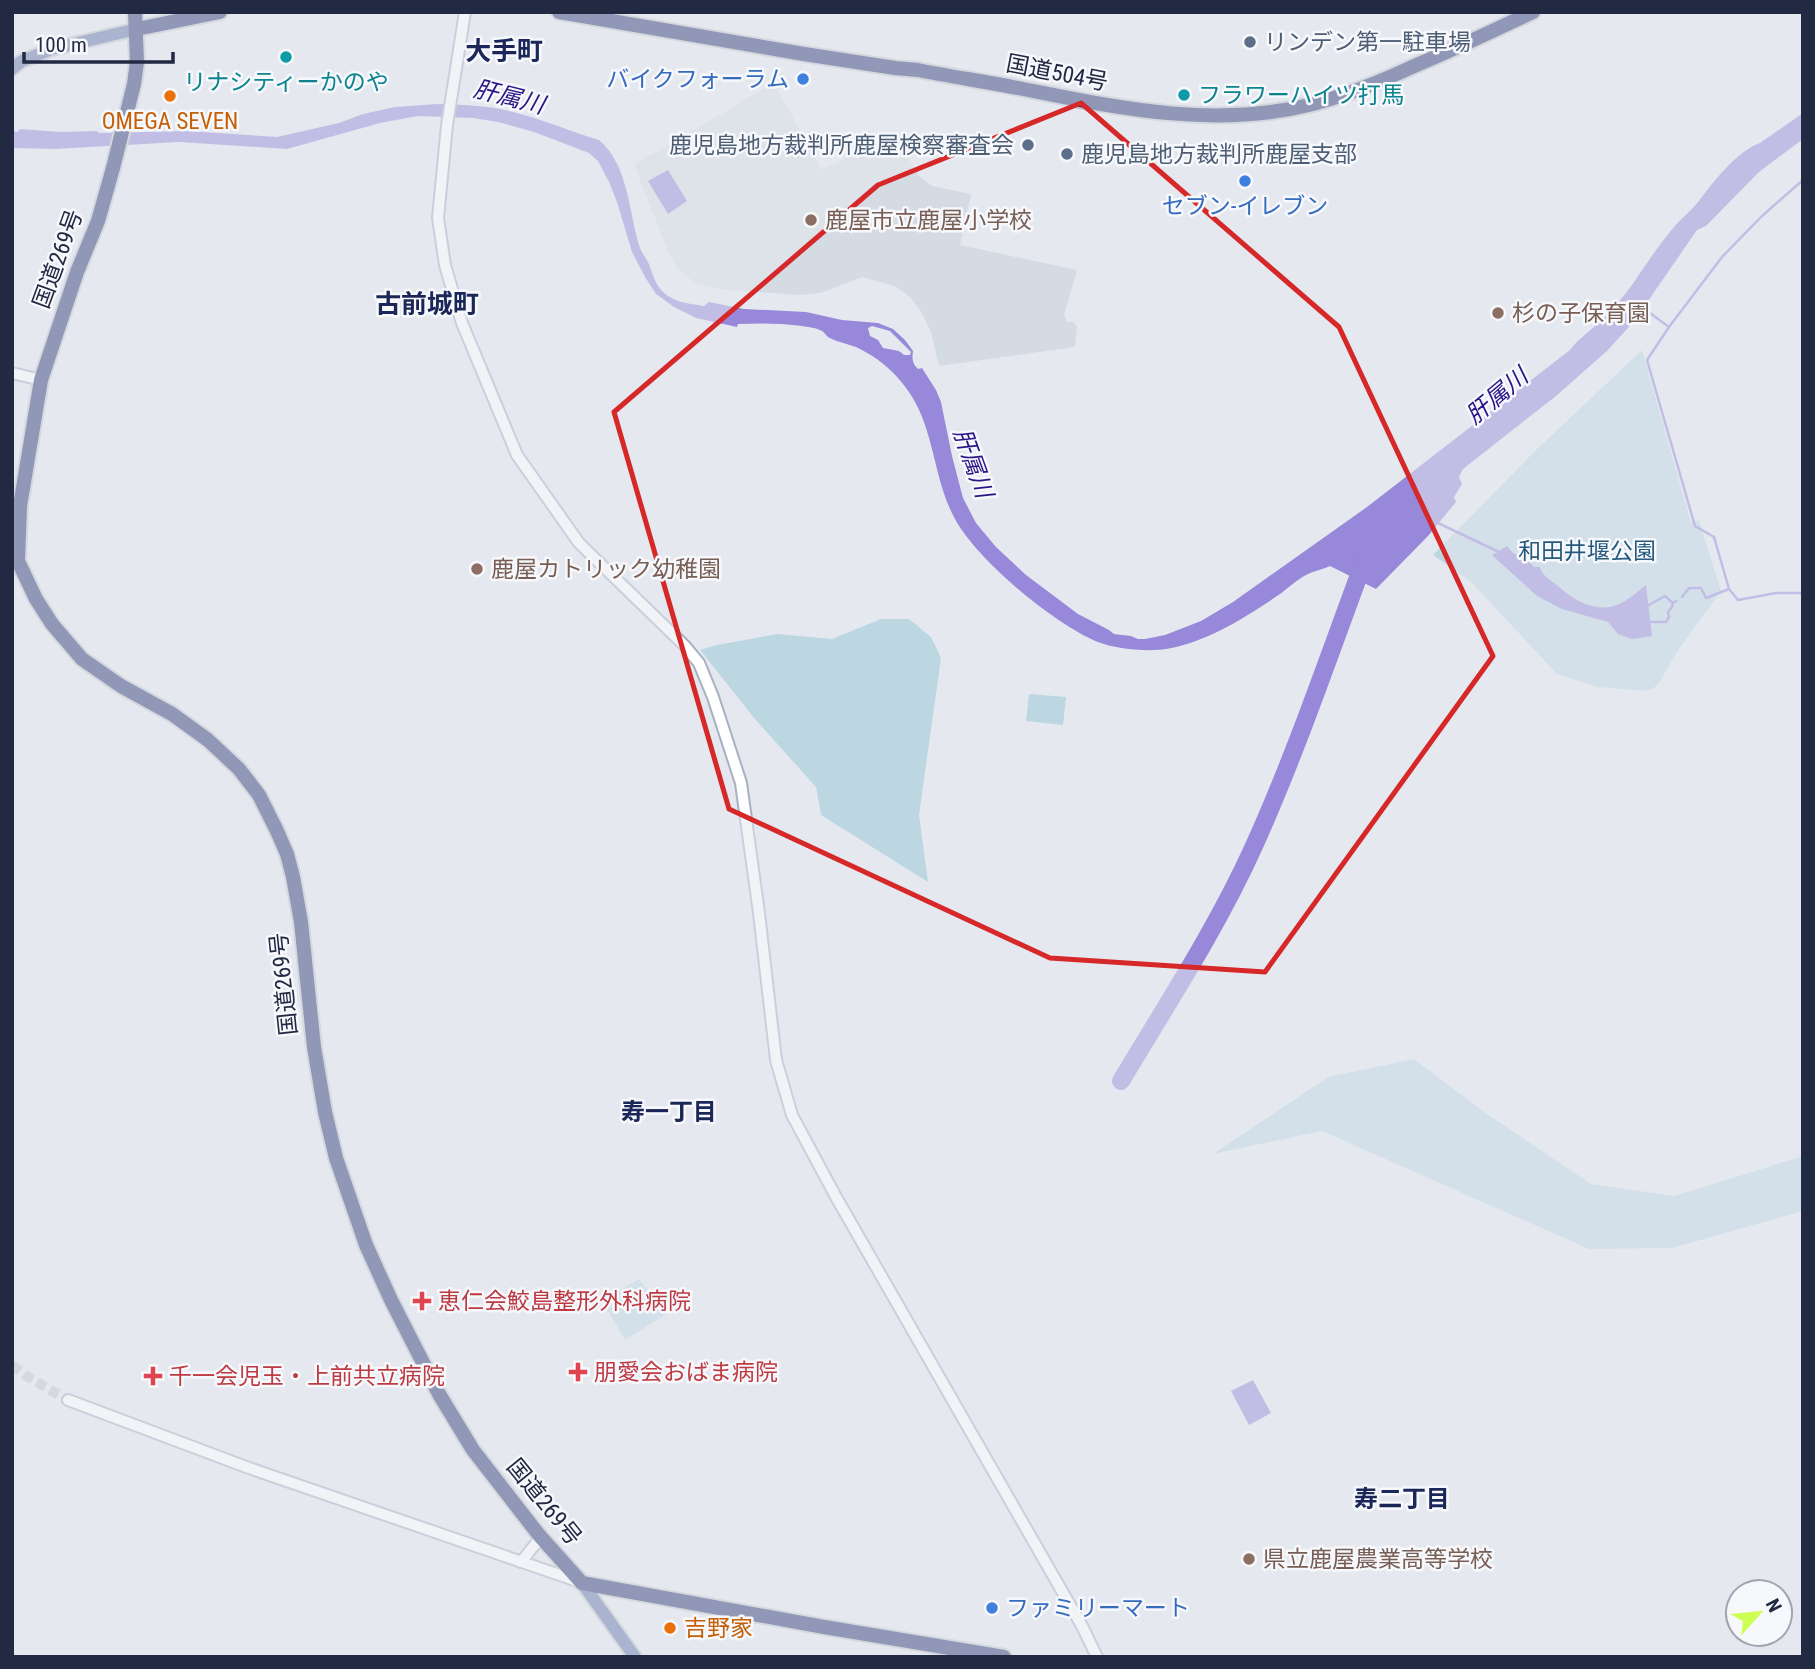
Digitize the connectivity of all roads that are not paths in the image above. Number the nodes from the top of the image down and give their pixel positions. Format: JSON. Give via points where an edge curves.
{"nodes":[{"id":1,"x":135,"y":12,"type":"edge"},
{"id":2,"x":220,"y":12,"type":"edge"},
{"id":3,"x":465,"y":12,"type":"edge"},
{"id":4,"x":559,"y":12,"type":"edge"},
{"id":5,"x":1533,"y":12,"type":"edge"},
{"id":6,"x":137,"y":29,"type":"junction"},
{"id":7,"x":12,"y":69,"type":"edge"},
{"id":8,"x":12,"y":373,"type":"edge"},
{"id":9,"x":41,"y":380,"type":"junction"},
{"id":10,"x":15,"y":562,"type":"edge"},
{"id":11,"x":68,"y":1399,"type":"tunnel mouth"},
{"id":12,"x":539,"y":1535,"type":"junction"},
{"id":13,"x":521,"y":1562,"type":"junction"},
{"id":14,"x":582,"y":1583,"type":"junction"},
{"id":15,"x":635,"y":1657,"type":"edge"},
{"id":16,"x":1004,"y":1657,"type":"edge"},
{"id":17,"x":1097,"y":1657,"type":"edge"}],
"edges":[{"from":1,"to":6,"type":"highway","name":"国道269号"},
{"from":2,"to":6,"type":"highway"},
{"from":3,"to":17,"type":"street","via":[[438,218],[444,265],[466,333],[517,455],[579,543],[699,663],[741,783],[776,1060],[792,1115]]},
{"from":4,"to":5,"type":"highway","name":"国道504号","via":[[1121,108],[1217,117],[1311,105],[1364,88]]},
{"from":6,"to":7,"type":"main road","via":[[52,49]]},
{"from":6,"to":9,"type":"highway","name":"国道269号","via":[[134,84],[98,221]]},
{"from":8,"to":9,"type":"street"},
{"from":9,"to":10,"type":"highway","name":"国道269号"},
{"from":10,"to":12,"type":"highway","name":"国道269号","via":[[52,624],[82,659],[208,740],[239,769],[258,796],[287,854],[293,877],[325,1112],[366,1245],[454,1421]]},
{"from":11,"to":13,"type":"street","via":[[249,1468]]},
{"from":12,"to":13,"type":"street"},
{"from":12,"to":14,"type":"highway","name":"国道269号"},
{"from":13,"to":14,"type":"street"},
{"from":14,"to":15,"type":"main road"},
{"from":14,"to":16,"type":"highway"}]}
